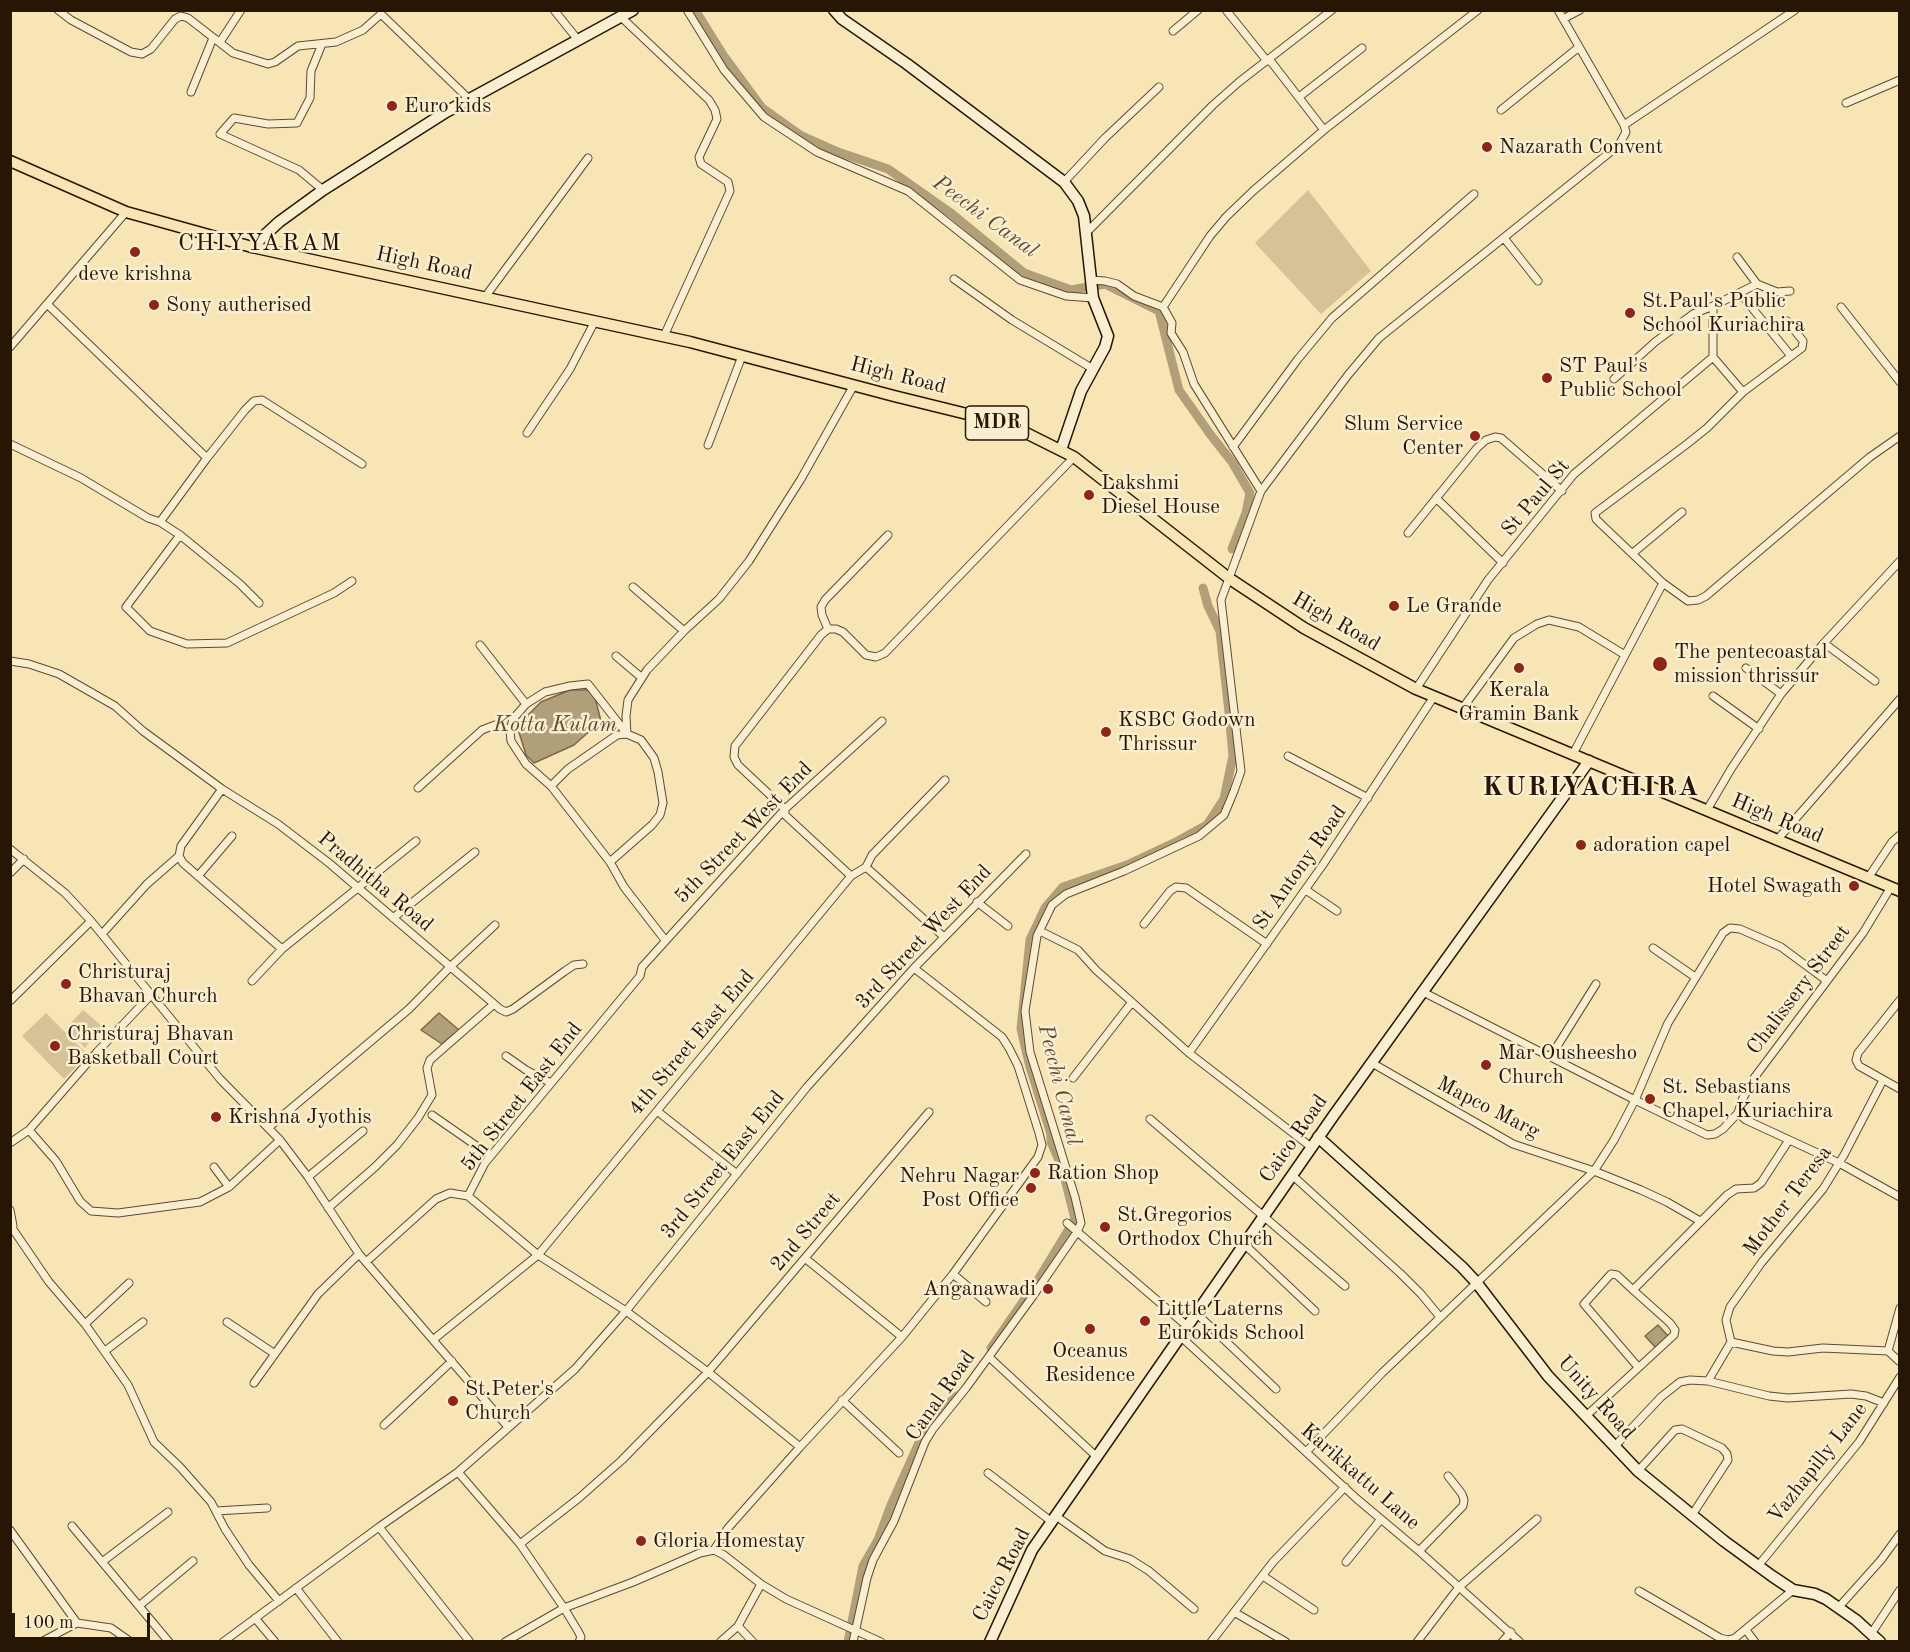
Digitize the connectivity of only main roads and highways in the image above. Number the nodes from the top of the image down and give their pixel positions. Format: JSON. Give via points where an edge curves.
{"nodes":[{"id":1,"x":10,"y":161,"type":"edge"},
{"id":2,"x":1895,"y":889,"type":"edge"}],
"edges":[{"from":1,"to":2,"type":"main road","name":"High Road","number":"MDR","via":[[126,212],[252,247],[664,336],[1022,431],[1074,456],[1230,579],[1304,628],[1433,698]]}]}
